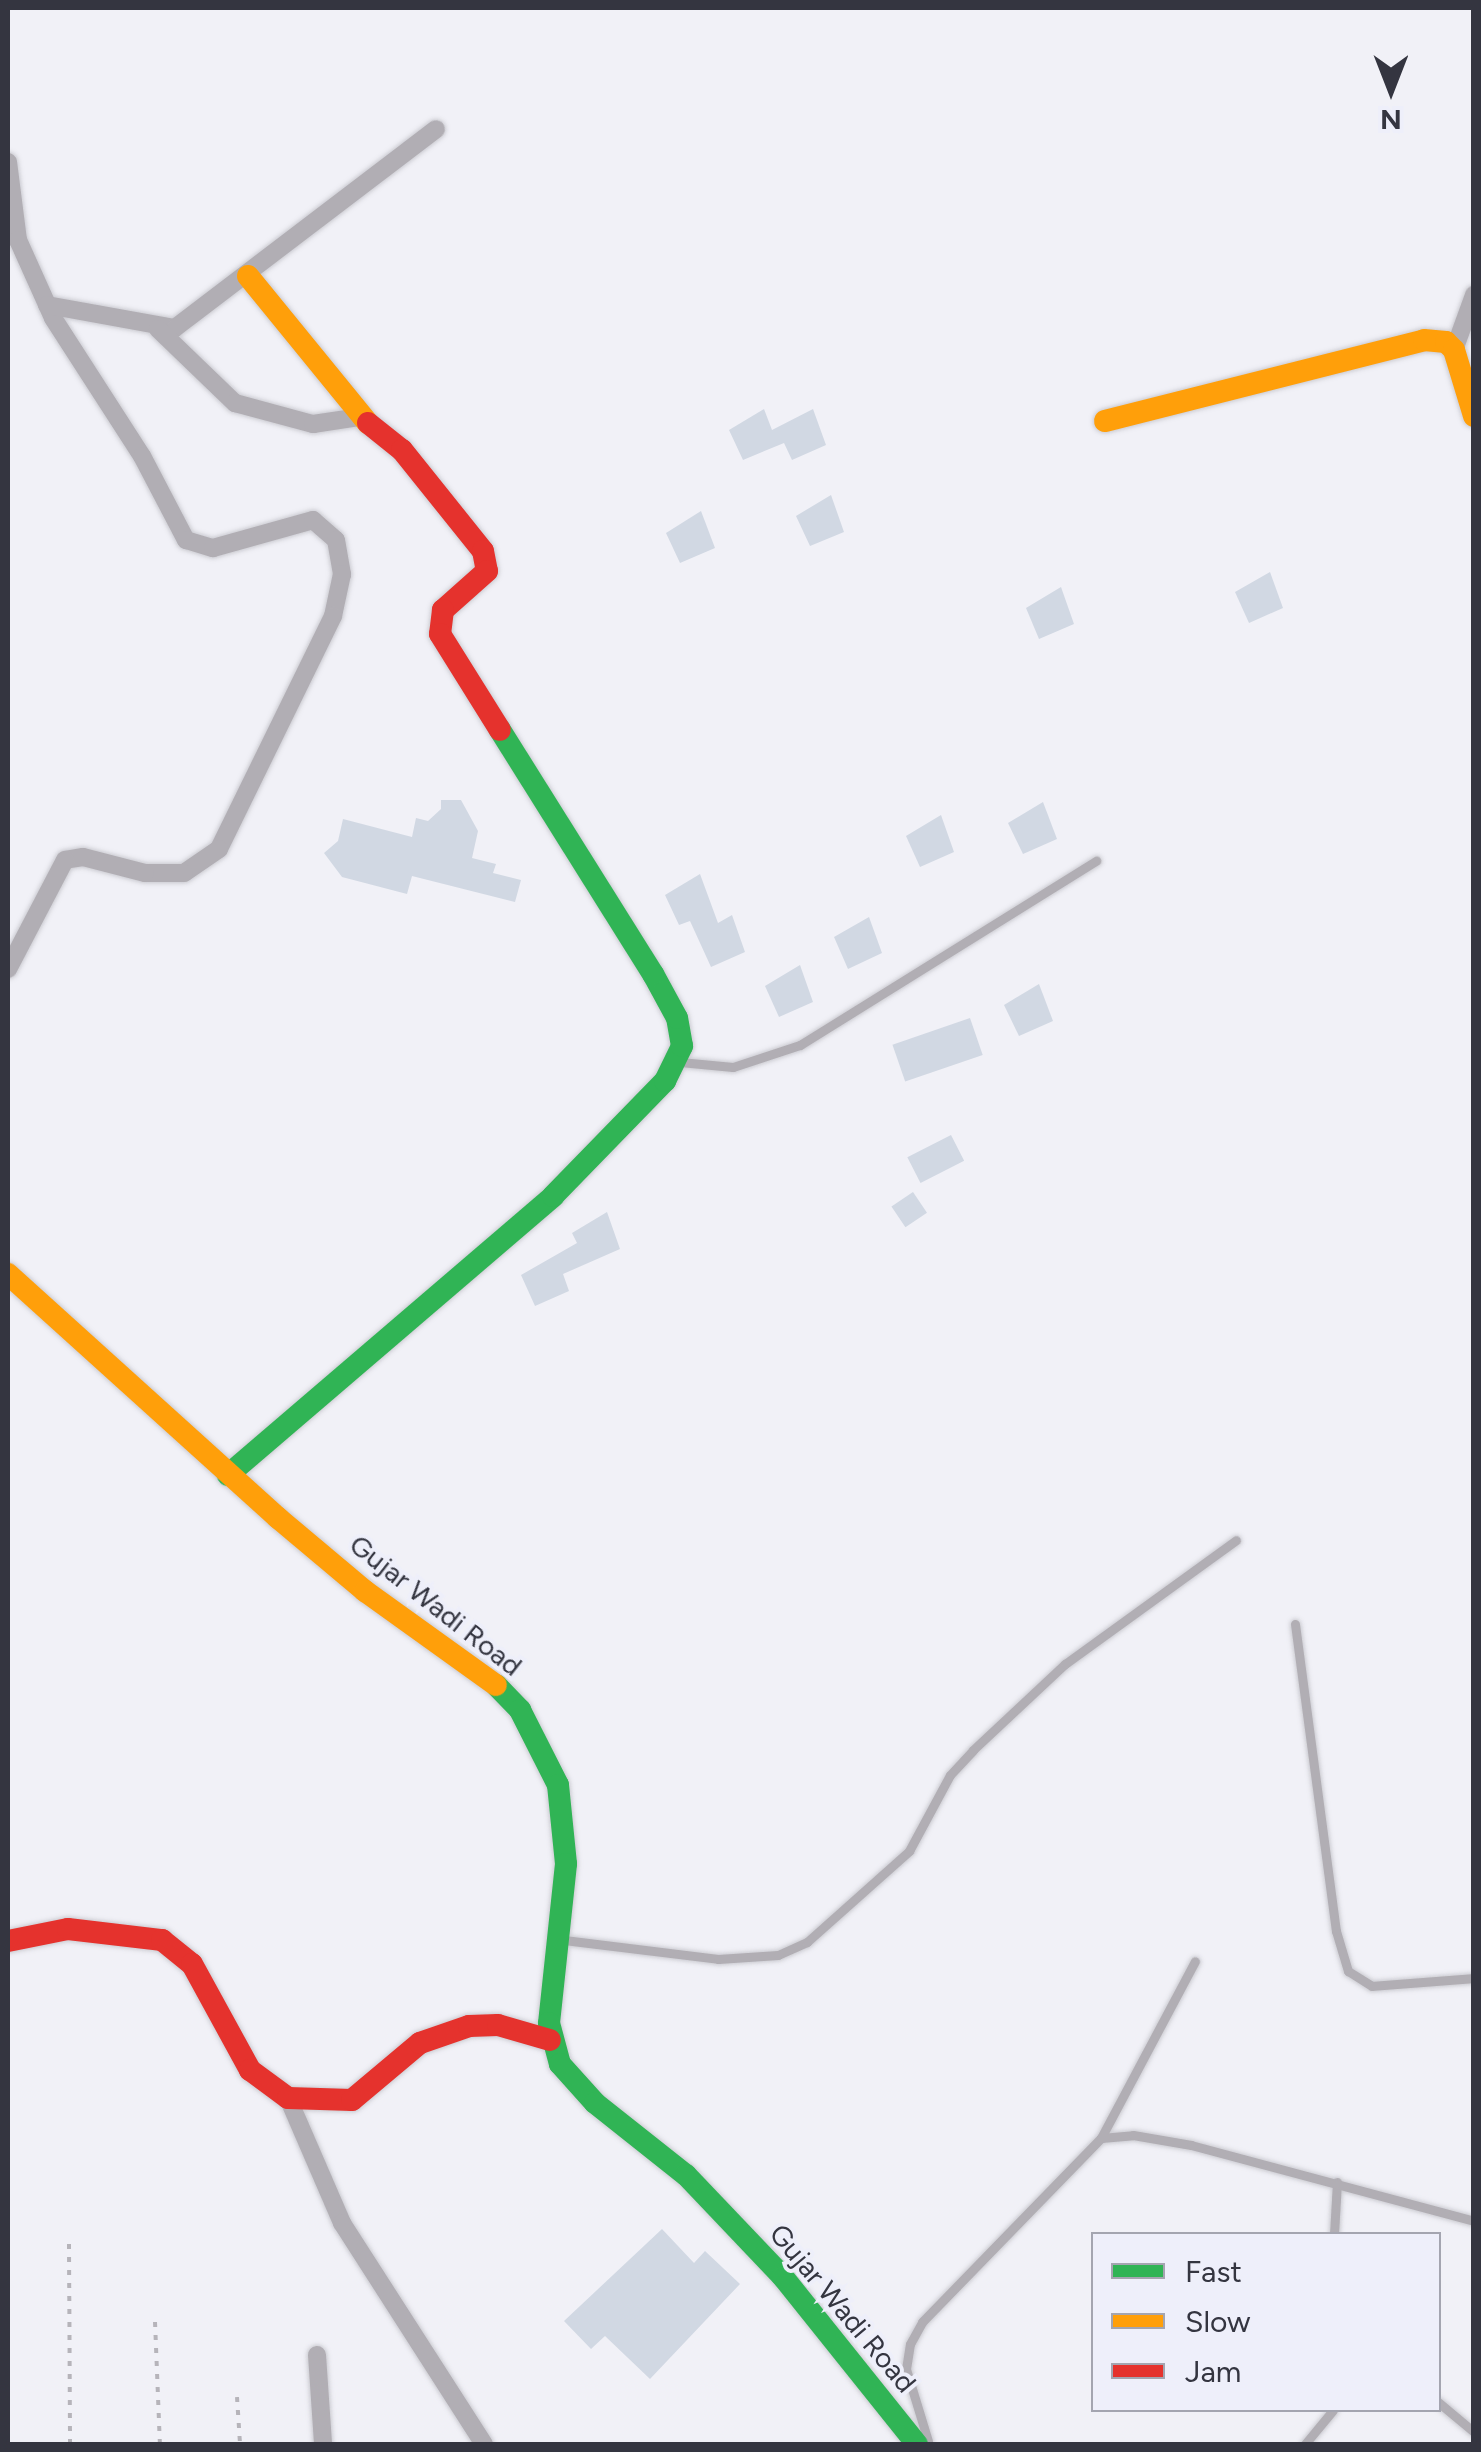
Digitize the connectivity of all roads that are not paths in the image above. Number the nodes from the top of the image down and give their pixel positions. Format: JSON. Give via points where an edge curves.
{"nodes":[{"id":1,"x":436,"y":129,"type":"dead end"},
{"id":2,"x":8,"y":162,"type":"edge"},
{"id":3,"x":248,"y":276,"type":"junction"},
{"id":4,"x":1474,"y":295,"type":"edge"},
{"id":5,"x":47,"y":305,"type":"junction"},
{"id":6,"x":158,"y":329,"type":"junction"},
{"id":7,"x":1454,"y":350,"type":"junction"},
{"id":8,"x":1474,"y":416,"type":"edge"},
{"id":9,"x":360,"y":417,"type":"junction"},
{"id":10,"x":1105,"y":420,"type":"dead end"},
{"id":11,"x":1096,"y":862,"type":"dead end"},
{"id":12,"x":8,"y":969,"type":"edge"},
{"id":13,"x":680,"y":1062,"type":"junction"},
{"id":14,"x":8,"y":1274,"type":"edge"},
{"id":15,"x":228,"y":1475,"type":"junction"},
{"id":16,"x":1236,"y":1540,"type":"dead end"},
{"id":17,"x":1295,"y":1624,"type":"dead end"},
{"id":18,"x":558,"y":1940,"type":"junction"},
{"id":19,"x":8,"y":1941,"type":"edge"},
{"id":20,"x":1195,"y":1961,"type":"dead end"},
{"id":21,"x":1474,"y":1978,"type":"edge"},
{"id":22,"x":550,"y":2040,"type":"junction"},
{"id":23,"x":288,"y":2098,"type":"junction"},
{"id":24,"x":1101,"y":2138,"type":"junction"},
{"id":25,"x":1336,"y":2182,"type":"junction"},
{"id":26,"x":1474,"y":2208,"type":"edge"},
{"id":27,"x":1454,"y":2212,"type":"junction"},
{"id":28,"x":1474,"y":2221,"type":"edge"},
{"id":29,"x":1334,"y":2232,"type":"edge"},
{"id":30,"x":317,"y":2355,"type":"dead end"},
{"id":31,"x":1441,"y":2404,"type":"edge"},
{"id":32,"x":1331,"y":2412,"type":"edge"},
{"id":33,"x":1474,"y":2432,"type":"edge"},
{"id":34,"x":323,"y":2444,"type":"edge"},
{"id":35,"x":484,"y":2444,"type":"edge"},
{"id":36,"x":917,"y":2444,"type":"edge"},
{"id":37,"x":928,"y":2444,"type":"edge"},
{"id":38,"x":1306,"y":2444,"type":"edge"}],
"edges":[{"from":1,"to":3,"type":"street"},
{"from":2,"to":5,"type":"street","via":[[18,240]]},
{"from":3,"to":6,"type":"street","via":[[191,320]]},
{"from":3,"to":9,"type":"street"},
{"from":4,"to":7,"type":"street"},
{"from":5,"to":6,"type":"street"},
{"from":5,"to":12,"type":"street","via":[[186,540],[213,548],[313,520],[336,540],[342,574],[334,616],[219,849],[184,872],[146,872],[84,856],[65,860]]},
{"from":6,"to":9,"type":"street","via":[[215,391],[235,403],[312,424]]},
{"from":7,"to":8,"type":"street"},
{"from":7,"to":10,"type":"street","via":[[1424,340]]},
{"from":9,"to":13,"type":"street","via":[[402,450],[483,551],[484,578],[443,610],[440,634],[677,1018]]},
{"from":11,"to":13,"type":"lane","via":[[800,1044],[733,1067]]},
{"from":13,"to":15,"type":"street","via":[[517,1230]]},
{"from":14,"to":15,"type":"street","name":"Gujar Wadi Road"},
{"from":15,"to":18,"type":"street","name":"Gujar Wadi Road","via":[[520,1710],[558,1785],[566,1864]]},
{"from":16,"to":18,"type":"lane","via":[[1065,1664],[973,1750],[950,1775],[908,1851],[807,1942],[778,1955],[718,1959]]},
{"from":17,"to":21,"type":"lane","via":[[1336,1931],[1348,1971],[1372,1986]]},
{"from":18,"to":22,"type":"street","name":"Gujar Wadi Road"},
{"from":19,"to":23,"type":"street","via":[[68,1929],[162,1940],[192,1964],[250,2070]]},
{"from":20,"to":24,"type":"lane"},
{"from":22,"to":23,"type":"street","via":[[498,2025],[468,2026],[420,2044],[352,2100]]},
{"from":22,"to":36,"type":"street","name":"Gujar Wadi Road","via":[[574,2082],[686,2175],[782,2277]]},
{"from":23,"to":35,"type":"street","via":[[342,2223]]},
{"from":24,"to":25,"type":"lane","via":[[1133,2135],[1191,2145]]},
{"from":24,"to":37,"type":"lane","via":[[935,2309],[910,2344],[906,2369]]},
{"from":25,"to":27,"type":"lane"},
{"from":25,"to":29,"type":"lane"},
{"from":26,"to":27,"type":"lane"},
{"from":27,"to":28,"type":"lane"},
{"from":30,"to":34,"type":"street"},
{"from":31,"to":33,"type":"lane"},
{"from":32,"to":38,"type":"lane"}]}
